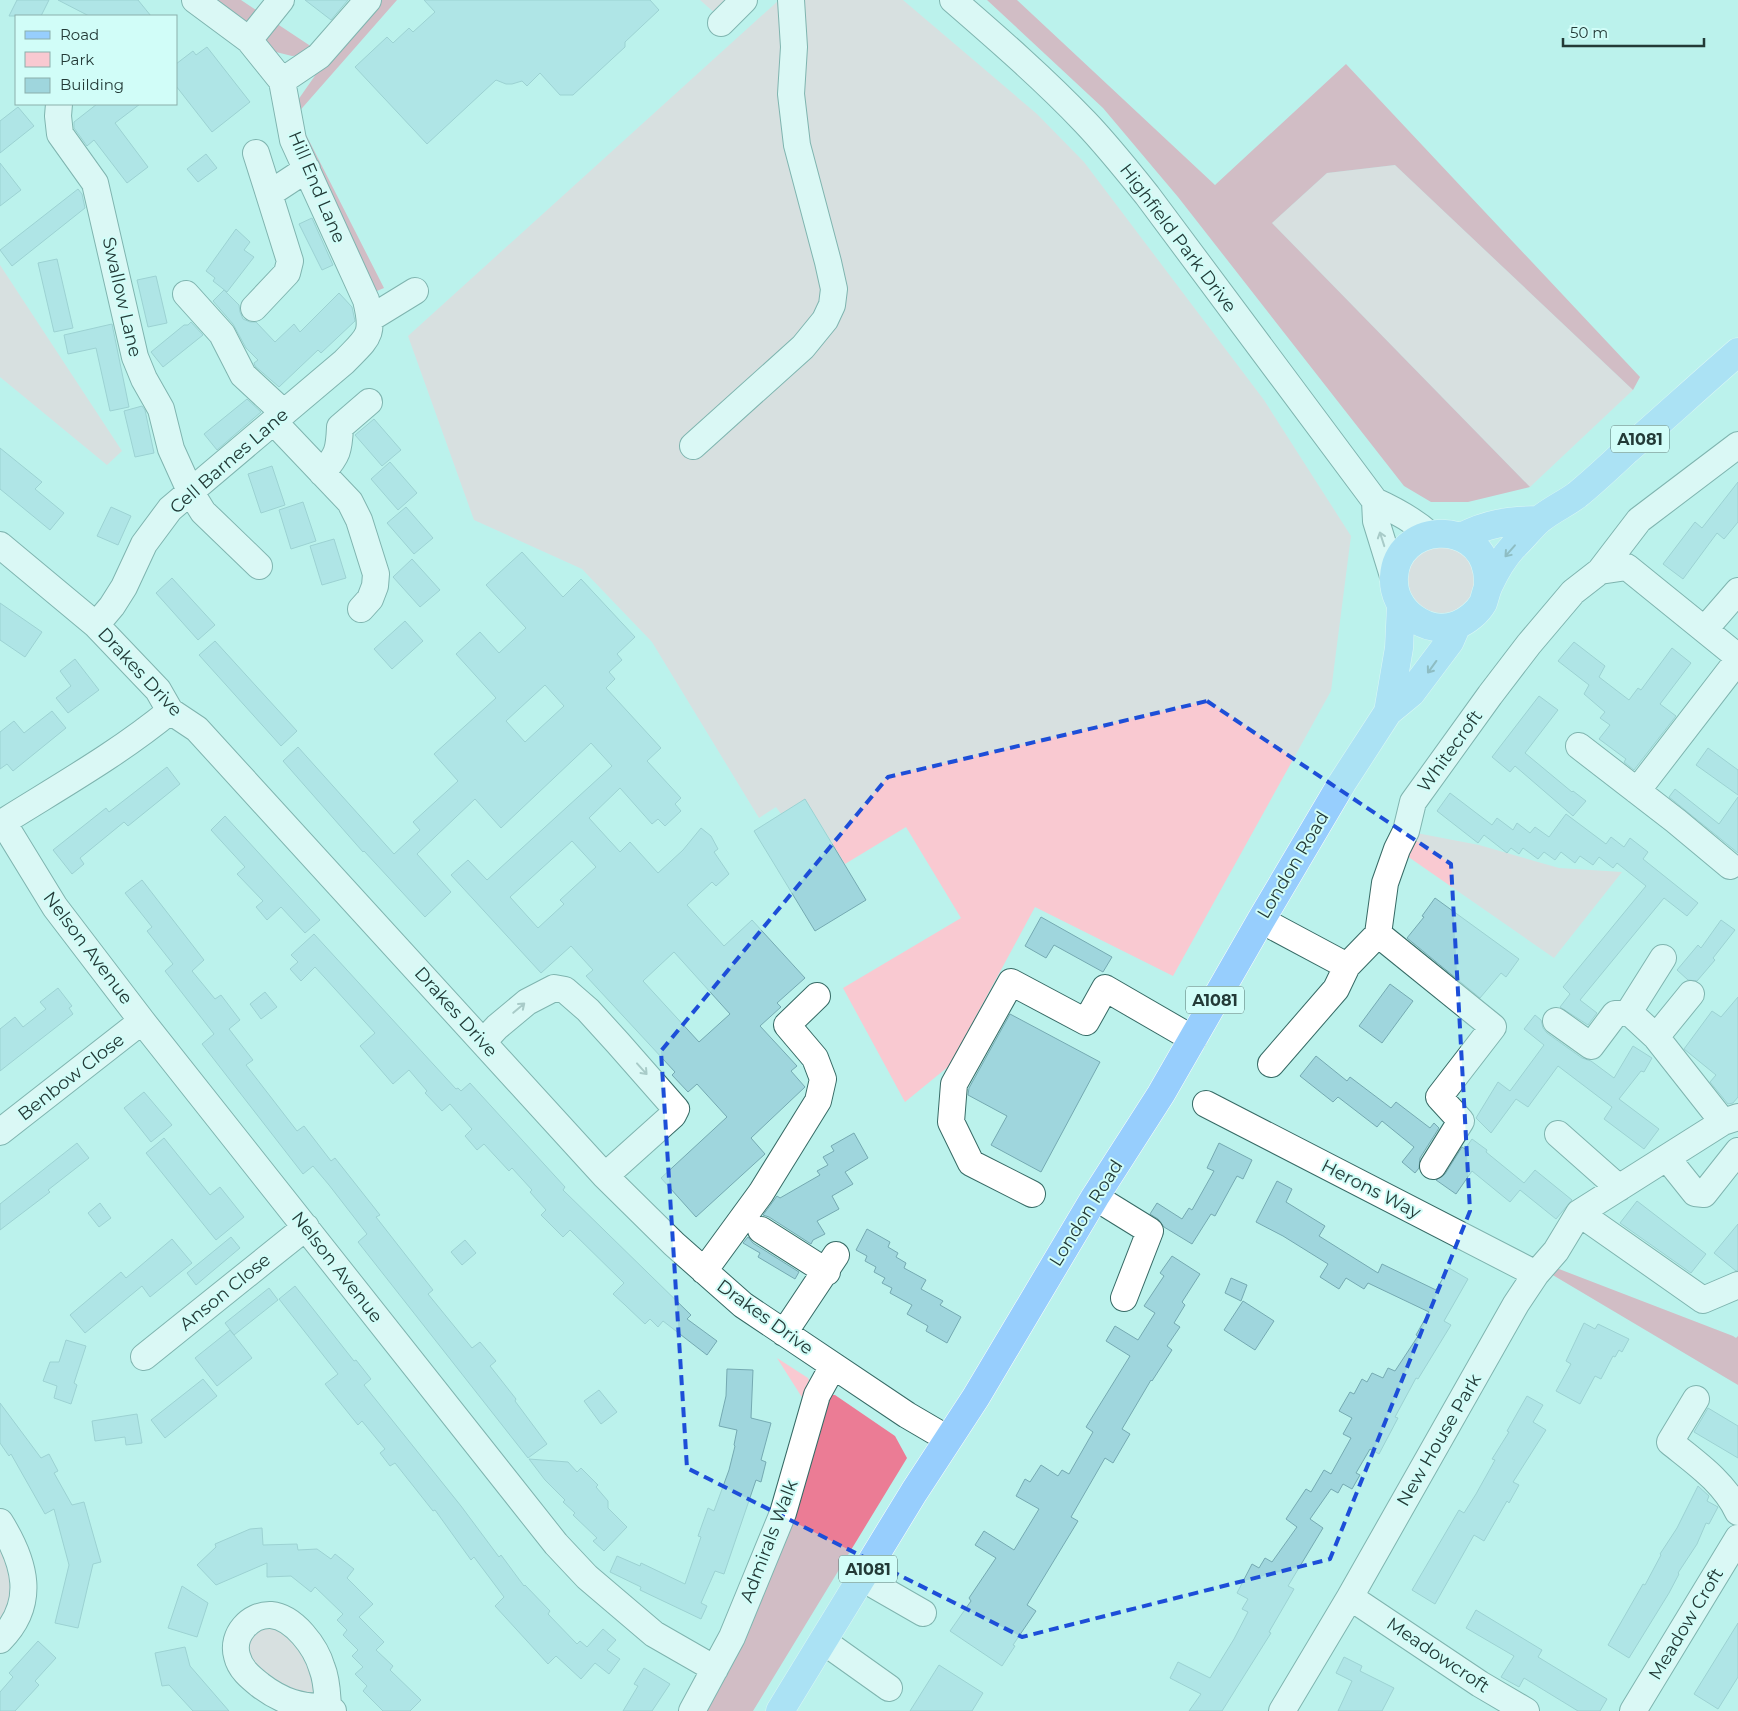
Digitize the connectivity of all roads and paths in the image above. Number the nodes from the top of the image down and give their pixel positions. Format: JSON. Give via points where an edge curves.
{"nodes":[{"id":1,"x":195,"y":0,"type":"edge"},
{"id":2,"x":281,"y":0,"type":"edge"},
{"id":3,"x":368,"y":0,"type":"edge"},
{"id":4,"x":744,"y":0,"type":"edge"},
{"id":5,"x":791,"y":0,"type":"edge"},
{"id":6,"x":953,"y":0,"type":"edge"},
{"id":7,"x":721,"y":24,"type":"dead end"},
{"id":8,"x":249,"y":40,"type":"junction"},
{"id":9,"x":282,"y":81,"type":"junction"},
{"id":10,"x":59,"y":105,"type":"edge"},
{"id":11,"x":256,"y":153,"type":"dead end"},
{"id":12,"x":307,"y":169,"type":"junction"},
{"id":13,"x":269,"y":194,"type":"junction"},
{"id":14,"x":415,"y":291,"type":"dead end"},
{"id":15,"x":186,"y":294,"type":"dead end"},
{"id":16,"x":254,"y":308,"type":"dead end"},
{"id":17,"x":370,"y":318,"type":"junction"},
{"id":18,"x":1738,"y":352,"type":"edge"},
{"id":19,"x":369,"y":402,"type":"dead end"},
{"id":20,"x":279,"y":418,"type":"junction"},
{"id":21,"x":693,"y":446,"type":"dead end"},
{"id":22,"x":1738,"y":446,"type":"edge"},
{"id":23,"x":322,"y":473,"type":"junction"},
{"id":24,"x":190,"y":491,"type":"junction"},
{"id":25,"x":1375,"y":501,"type":"junction"},
{"id":26,"x":1538,"y":520,"type":"junction"},
{"id":27,"x":1429,"y":534,"type":"junction"},
{"id":28,"x":1460,"y":537,"type":"junction"},
{"id":29,"x":0,"y":545,"type":"edge"},
{"id":30,"x":259,"y":566,"type":"dead end"},
{"id":31,"x":1600,"y":571,"type":"junction"},
{"id":32,"x":1394,"y":576,"type":"junction"},
{"id":33,"x":1488,"y":586,"type":"junction"},
{"id":34,"x":1738,"y":591,"type":"edge"},
{"id":35,"x":1401,"y":606,"type":"junction"},
{"id":36,"x":361,"y":609,"type":"dead end"},
{"id":37,"x":96,"y":625,"type":"junction"},
{"id":38,"x":1457,"y":625,"type":"junction"},
{"id":39,"x":1706,"y":629,"type":"junction"},
{"id":40,"x":1738,"y":659,"type":"edge"},
{"id":41,"x":170,"y":711,"type":"junction"},
{"id":42,"x":1388,"y":712,"type":"junction"},
{"id":43,"x":1580,"y":746,"type":"dead end"},
{"id":44,"x":1637,"y":792,"type":"junction"},
{"id":45,"x":2,"y":823,"type":"edge"},
{"id":46,"x":1730,"y":866,"type":"dead end"},
{"id":47,"x":1261,"y":920,"type":"junction"},
{"id":48,"x":1378,"y":934,"type":"junction"},
{"id":49,"x":1663,"y":958,"type":"dead end"},
{"id":50,"x":1347,"y":966,"type":"junction"},
{"id":51,"x":1691,"y":994,"type":"dead end"},
{"id":52,"x":817,"y":996,"type":"dead end"},
{"id":53,"x":1629,"y":1012,"type":"junction"},
{"id":54,"x":1556,"y":1020,"type":"dead end"},
{"id":55,"x":142,"y":1021,"type":"junction"},
{"id":56,"x":1656,"y":1037,"type":"junction"},
{"id":57,"x":1194,"y":1039,"type":"junction"},
{"id":58,"x":483,"y":1042,"type":"junction"},
{"id":59,"x":1271,"y":1064,"type":"dead end"},
{"id":60,"x":1206,"y":1104,"type":"dead end"},
{"id":61,"x":1731,"y":1120,"type":"edge"},
{"id":62,"x":0,"y":1132,"type":"edge"},
{"id":63,"x":1558,"y":1134,"type":"dead end"},
{"id":64,"x":1738,"y":1151,"type":"edge"},
{"id":65,"x":1667,"y":1158,"type":"junction"},
{"id":66,"x":1433,"y":1166,"type":"dead end"},
{"id":67,"x":605,"y":1176,"type":"junction"},
{"id":68,"x":1619,"y":1188,"type":"junction"},
{"id":69,"x":1032,"y":1194,"type":"dead end"},
{"id":70,"x":1094,"y":1197,"type":"junction"},
{"id":71,"x":1579,"y":1213,"type":"junction"},
{"id":72,"x":306,"y":1227,"type":"junction"},
{"id":73,"x":761,"y":1230,"type":"dead end"},
{"id":74,"x":704,"y":1271,"type":"junction"},
{"id":75,"x":1536,"y":1274,"type":"junction"},
{"id":76,"x":1738,"y":1285,"type":"edge"},
{"id":77,"x":1124,"y":1298,"type":"dead end"},
{"id":78,"x":784,"y":1333,"type":"junction"},
{"id":79,"x":144,"y":1357,"type":"dead end"},
{"id":80,"x":833,"y":1366,"type":"junction"},
{"id":81,"x":1696,"y":1399,"type":"dead end"},
{"id":82,"x":948,"y":1439,"type":"junction"},
{"id":83,"x":1738,"y":1512,"type":"edge"},
{"id":84,"x":0,"y":1522,"type":"edge"},
{"id":85,"x":1738,"y":1538,"type":"edge"},
{"id":86,"x":862,"y":1578,"type":"junction"},
{"id":87,"x":1350,"y":1597,"type":"junction"},
{"id":88,"x":923,"y":1613,"type":"dead end"},
{"id":89,"x":0,"y":1640,"type":"edge"},
{"id":90,"x":823,"y":1641,"type":"junction"},
{"id":91,"x":715,"y":1669,"type":"junction"},
{"id":92,"x":889,"y":1688,"type":"dead end"},
{"id":93,"x":692,"y":1711,"type":"edge"},
{"id":94,"x":780,"y":1711,"type":"edge"},
{"id":95,"x":1282,"y":1711,"type":"edge"},
{"id":96,"x":1526,"y":1711,"type":"edge"},
{"id":97,"x":1633,"y":1711,"type":"edge"}],
"edges":[{"from":1,"to":8,"type":"street","name":"Hill End Lane"},
{"from":2,"to":8,"type":"street"},
{"from":3,"to":9,"type":"street","via":[[319,56]]},
{"from":4,"to":7,"type":"street"},
{"from":5,"to":21,"type":"street","via":[[794,46],[791,94],[796,146],[828,262],[834,289],[832,305],[826,320],[803,347]]},
{"from":6,"to":25,"type":"street","name":"Highfield Park Drive","via":[[1043,81],[1118,160]]},
{"from":8,"to":9,"type":"street","name":"Hill End Lane"},
{"from":9,"to":12,"type":"street","name":"Hill End Lane","via":[[293,140]]},
{"from":10,"to":24,"type":"street","name":"Swallow Lane","via":[[60,134],[95,183],[135,357],[161,409],[171,448]]},
{"from":11,"to":13,"type":"street"},
{"from":12,"to":13,"type":"street"},
{"from":12,"to":17,"type":"street","name":"Hill End Lane","via":[[366,300]]},
{"from":13,"to":16,"type":"street","via":[[290,261],[287,273]]},
{"from":14,"to":17,"type":"street"},
{"from":15,"to":20,"type":"street","via":[[222,334],[243,375]]},
{"from":17,"to":20,"type":"street","name":"Cell Barnes Lane","via":[[370,332],[344,362]]},
{"from":18,"to":26,"type":"main road","name":"London Road","number":"A1081","via":[[1576,496]]},
{"from":19,"to":23,"type":"street","via":[[340,427],[339,447],[334,460]]},
{"from":20,"to":23,"type":"street"},
{"from":20,"to":24,"type":"street","name":"Cell Barnes Lane"},
{"from":22,"to":31,"type":"street","via":[[1639,520]]},
{"from":23,"to":36,"type":"street","via":[[350,502],[376,574],[370,599]]},
{"from":24,"to":30,"type":"street","name":"Swallow Lane","via":[[203,512]]},
{"from":24,"to":37,"type":"street","name":"Cell Barnes Lane","via":[[170,509],[144,544],[124,587]]},
{"from":25,"to":27,"type":"street","name":"Highfield Park Drive","via":[[1417,523]]},
{"from":32,"to":25,"type":"street","one_way":true,"via":[[1376,521]]},
{"from":26,"to":28,"type":"main road","name":"London Road","number":"A1081","via":[[1480,527]]},
{"from":26,"to":33,"type":"main road","name":"London Road","number":"A1081","one_way":true,"via":[[1502,562]]},
{"from":27,"to":28,"type":"main road"},
{"from":27,"to":32,"type":"main road","via":[[1403,552]]},
{"from":28,"to":33,"type":"main road","via":[[1473,545],[1482,558],[1488,571]]},
{"from":29,"to":37,"type":"street","name":"Drakes Drive"},
{"from":31,"to":39,"type":"street","via":[[1627,568]]},
{"from":31,"to":48,"type":"street","name":"Whitecroft","via":[[1573,592],[1529,644],[1413,802],[1406,831],[1385,883]]},
{"from":32,"to":35,"type":"main road","name":"London Road","number":"A1081"},
{"from":33,"to":38,"type":"main road","name":"London Road","number":"A1081","via":[[1482,604],[1471,617]]},
{"from":34,"to":39,"type":"street"},
{"from":35,"to":38,"type":"main road","via":[[1419,623],[1437,628]]},
{"from":35,"to":42,"type":"main road","name":"London Road","number":"A1081","via":[[1399,648]]},
{"from":37,"to":41,"type":"street","name":"Drakes Drive","via":[[158,690]]},
{"from":38,"to":42,"type":"main road","name":"London Road","number":"A1081","one_way":true,"via":[[1450,641],[1411,694]]},
{"from":39,"to":40,"type":"street"},
{"from":40,"to":44,"type":"street"},
{"from":41,"to":45,"type":"street","via":[[81,775]]},
{"from":41,"to":58,"type":"street","name":"Drakes Drive","via":[[197,729]]},
{"from":42,"to":47,"type":"main road","name":"London Road","number":"A1081"},
{"from":43,"to":44,"type":"street"},
{"from":44,"to":46,"type":"street"},
{"from":45,"to":55,"type":"street","name":"Nelson Avenue","via":[[55,907]]},
{"from":47,"to":50,"type":"street"},
{"from":47,"to":57,"type":"main road","name":"London Road","number":"A1081"},
{"from":48,"to":50,"type":"street"},
{"from":48,"to":66,"type":"street","via":[[1493,1027],[1438,1097],[1461,1121]]},
{"from":49,"to":53,"type":"street"},
{"from":50,"to":59,"type":"street","via":[[1336,989]]},
{"from":51,"to":56,"type":"street"},
{"from":52,"to":74,"type":"street","via":[[787,1025],[815,1058],[823,1079],[818,1101],[761,1193]]},
{"from":53,"to":54,"type":"street","via":[[1615,1014],[1591,1046]]},
{"from":53,"to":56,"type":"street","name":"New House Park"},
{"from":55,"to":62,"type":"street","name":"Benbow Close"},
{"from":55,"to":72,"type":"street","name":"Nelson Avenue"},
{"from":56,"to":61,"type":"street","name":"New House Park"},
{"from":57,"to":69,"type":"street","via":[[1105,988],[1086,1022],[1011,982],[954,1084],[950,1122],[971,1163]]},
{"from":57,"to":70,"type":"main road","name":"London Road","number":"A1081"},
{"from":58,"to":67,"type":"street","name":"Drakes Drive"},
{"from":58,"to":67,"type":"street","one_way":true,"via":[[526,1002],[554,988],[565,990],[588,1010],[676,1109]]},
{"from":60,"to":75,"type":"street","name":"Herons Way"},
{"from":61,"to":65,"type":"street","name":"New House Park"},
{"from":63,"to":68,"type":"street"},
{"from":64,"to":65,"type":"street","via":[[1700,1195]]},
{"from":65,"to":68,"type":"street","name":"New House Park"},
{"from":67,"to":74,"type":"street","name":"Drakes Drive"},
{"from":68,"to":71,"type":"street","name":"New House Park"},
{"from":70,"to":77,"type":"street","via":[[1150,1231]]},
{"from":70,"to":82,"type":"main road","name":"London Road","number":"A1081"},
{"from":71,"to":75,"type":"street","name":"New House Park","via":[[1556,1251]]},
{"from":71,"to":76,"type":"street","via":[[1703,1300]]},
{"from":72,"to":79,"type":"street","name":"Anson Close"},
{"from":72,"to":91,"type":"street","name":"Nelson Avenue","via":[[562,1551],[607,1595],[654,1634]]},
{"from":73,"to":78,"type":"street","via":[[832,1264]]},
{"from":74,"to":78,"type":"street","name":"Drakes Drive","via":[[742,1305]]},
{"from":75,"to":87,"type":"street","name":"New House Park"},
{"from":78,"to":80,"type":"street","name":"Drakes Drive"},
{"from":80,"to":82,"type":"street","name":"Drakes Drive"},
{"from":80,"to":91,"type":"street","name":"Admirals Walk","via":[[817,1395],[784,1513],[732,1637]]},
{"from":81,"to":83,"type":"street","via":[[1670,1442],[1709,1473],[1732,1498]]},
{"from":82,"to":86,"type":"main road","name":"London Road","number":"A1081"},
{"from":84,"to":89,"type":"street","via":[[16,1550],[24,1583],[17,1619]]},
{"from":85,"to":97,"type":"street","name":"Meadow Croft"},
{"from":86,"to":88,"type":"street"},
{"from":86,"to":90,"type":"main road","name":"London Road","number":"A1081"},
{"from":87,"to":95,"type":"street","name":"New House Park"},
{"from":87,"to":96,"type":"street","name":"Meadowcroft"},
{"from":90,"to":92,"type":"street"},
{"from":90,"to":94,"type":"main road","name":"London Road","number":"A1081"},
{"from":91,"to":93,"type":"street","name":"Admirals Walk"}]}
